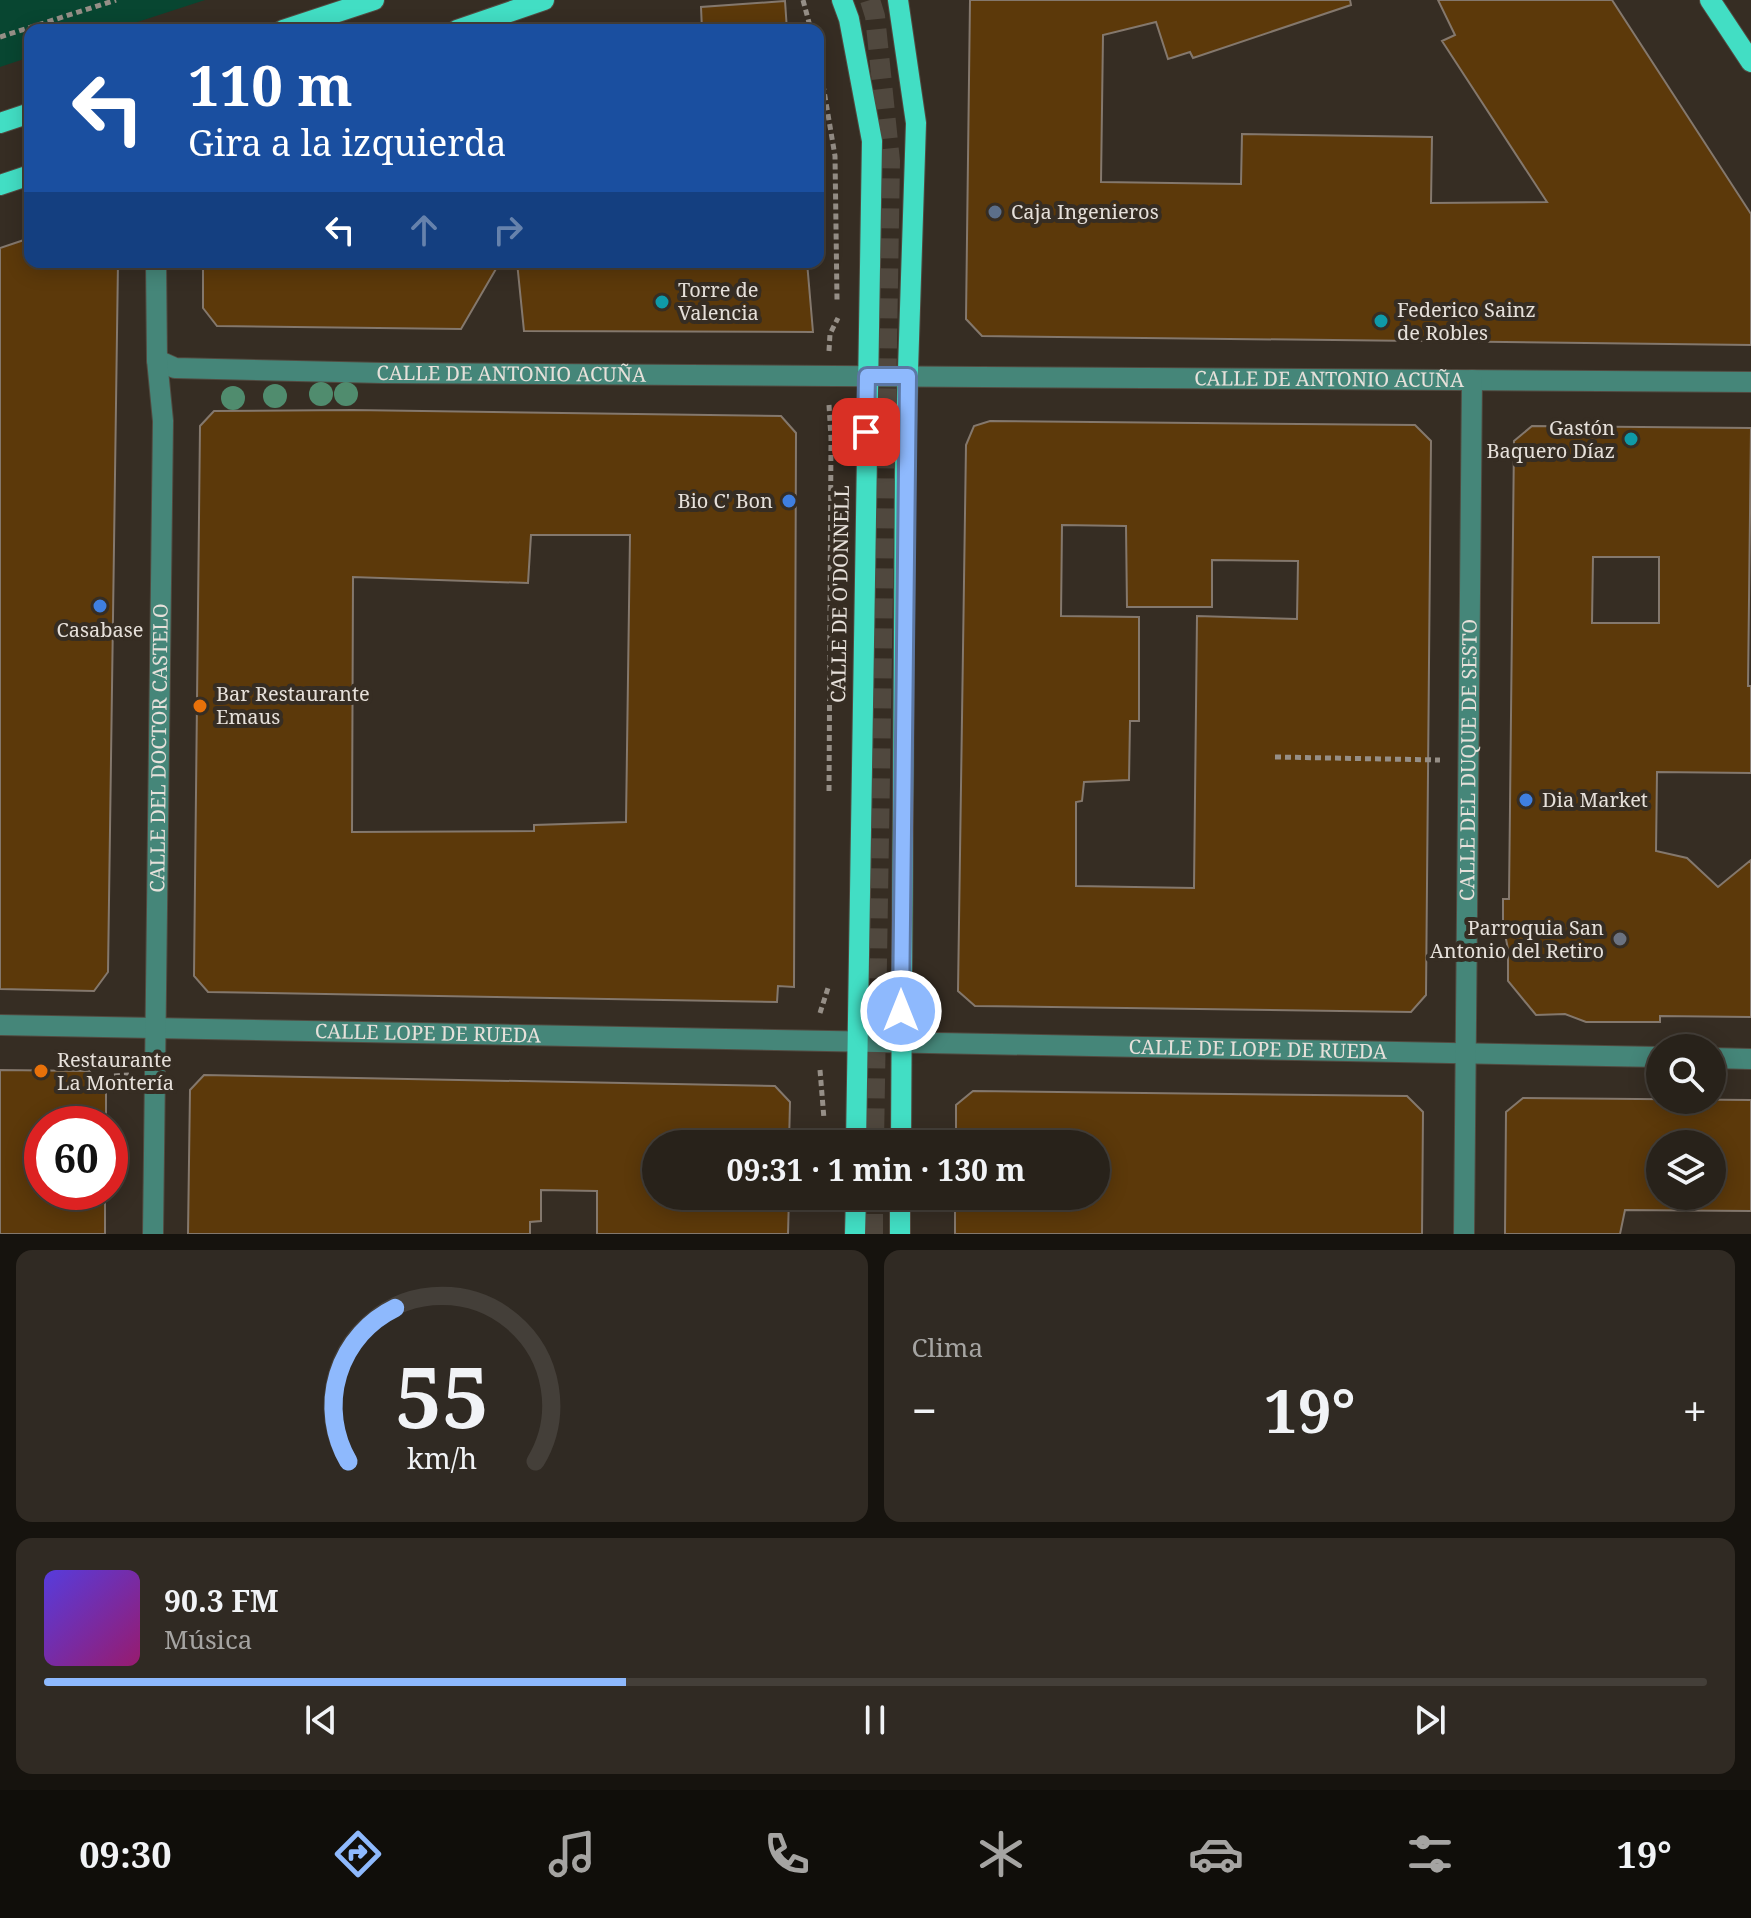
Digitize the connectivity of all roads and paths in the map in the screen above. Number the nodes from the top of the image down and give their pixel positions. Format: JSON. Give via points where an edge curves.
{"nodes":[{"id":1,"x":116,"y":0,"type":"edge"},
{"id":2,"x":544,"y":0,"type":"edge"},
{"id":3,"x":803,"y":0,"type":"edge"},
{"id":4,"x":842,"y":0,"type":"edge"},
{"id":5,"x":898,"y":0,"type":"edge"},
{"id":6,"x":1710,"y":0,"type":"edge"},
{"id":7,"x":365,"y":3,"type":"edge"},
{"id":8,"x":41,"y":24,"type":"edge"},
{"id":9,"x":301,"y":24,"type":"edge"},
{"id":10,"x":330,"y":24,"type":"edge"},
{"id":11,"x":474,"y":24,"type":"edge"},
{"id":12,"x":809,"y":24,"type":"edge"},
{"id":13,"x":24,"y":29,"type":"edge"},
{"id":14,"x":0,"y":37,"type":"edge"},
{"id":15,"x":1751,"y":62,"type":"edge"},
{"id":16,"x":824,"y":91,"type":"edge"},
{"id":17,"x":24,"y":115,"type":"edge"},
{"id":18,"x":0,"y":123,"type":"edge"},
{"id":19,"x":24,"y":177,"type":"edge"},
{"id":20,"x":0,"y":185,"type":"edge"},
{"id":21,"x":156,"y":268,"type":"edge"},
{"id":22,"x":829,"y":346,"type":"dead end"},
{"id":23,"x":157,"y":360,"type":"junction"},
{"id":24,"x":867,"y":376,"type":"junction"},
{"id":25,"x":908,"y":376,"type":"junction"},
{"id":26,"x":1472,"y":380,"type":"junction"},
{"id":27,"x":1751,"y":382,"type":"edge"},
{"id":28,"x":828,"y":399,"type":"dead end"},
{"id":29,"x":1275,"y":757,"type":"dead end"},
{"id":30,"x":1469,"y":759,"type":"junction"},
{"id":31,"x":829,"y":802,"type":"dead end"},
{"id":32,"x":828,"y":974,"type":"dead end"},
{"id":33,"x":816,"y":1024,"type":"dead end"},
{"id":34,"x":0,"y":1025,"type":"edge"},
{"id":35,"x":157,"y":1028,"type":"junction"},
{"id":36,"x":857,"y":1040,"type":"junction"},
{"id":37,"x":901,"y":1042,"type":"junction"},
{"id":38,"x":1466,"y":1054,"type":"junction"},
{"id":39,"x":1646,"y":1057,"type":"edge"},
{"id":40,"x":1726,"y":1058,"type":"edge"},
{"id":41,"x":1751,"y":1059,"type":"edge"},
{"id":42,"x":819,"y":1066,"type":"dead end"},
{"id":43,"x":824,"y":1122,"type":"dead end"},
{"id":44,"x":856,"y":1130,"type":"edge"},
{"id":45,"x":901,"y":1130,"type":"edge"},
{"id":46,"x":856,"y":1210,"type":"edge"},
{"id":47,"x":900,"y":1210,"type":"edge"},
{"id":48,"x":153,"y":1234,"type":"edge"},
{"id":49,"x":855,"y":1234,"type":"edge"},
{"id":50,"x":900,"y":1234,"type":"edge"},
{"id":51,"x":1464,"y":1234,"type":"edge"}],
"edges":[{"from":1,"to":8,"type":"path"},
{"from":2,"to":11,"type":"main road"},
{"from":3,"to":12,"type":"path"},
{"from":4,"to":24,"type":"main road","name":"CALLE DE O'DONNELL","via":[[872,141]]},
{"from":5,"to":25,"type":"main road","via":[[916,123]]},
{"from":6,"to":15,"type":"main road"},
{"from":7,"to":9,"type":"main road"},
{"from":7,"to":10,"type":"street"},
{"from":13,"to":14,"type":"path"},
{"from":16,"to":22,"type":"path","via":[[835,156],[838,320]]},
{"from":17,"to":18,"type":"main road"},
{"from":19,"to":20,"type":"main road"},
{"from":21,"to":23,"type":"street","name":"CALLE DEL DOCTOR CASTELO"},
{"from":23,"to":24,"type":"street","name":"CALLE DE ANTONIO ACUÑA","via":[[175,368],[383,373]]},
{"from":23,"to":35,"type":"street","name":"CALLE DEL DOCTOR CASTELO","via":[[163,421]]},
{"from":24,"to":25,"type":"street","name":"CALLE DE ANTONIO ACUÑA"},
{"from":24,"to":36,"type":"main road","name":"CALLE DE O'DONNELL"},
{"from":25,"to":26,"type":"street","name":"CALLE DE ANTONIO ACUÑA"},
{"from":25,"to":37,"type":"main road"},
{"from":26,"to":27,"type":"street","name":"CALLE DE ANTONIO ACUÑA"},
{"from":26,"to":30,"type":"street","name":"CALLE DEL DUQUE DE SESTO"},
{"from":28,"to":31,"type":"path"},
{"from":29,"to":30,"type":"path"},
{"from":30,"to":38,"type":"street","name":"CALLE DEL DUQUE DE SESTO"},
{"from":32,"to":33,"type":"path"},
{"from":34,"to":35,"type":"street","name":"CALLE LOPE DE RUEDA"},
{"from":35,"to":36,"type":"street","name":"CALLE LOPE DE RUEDA"},
{"from":35,"to":48,"type":"street","name":"CALLE DEL DOCTOR CASTELO"},
{"from":36,"to":37,"type":"street","name":"CALLE DE LOPE DE RUEDA"},
{"from":36,"to":44,"type":"main road","name":"CALLE DE O'DONNELL"},
{"from":37,"to":38,"type":"street","name":"CALLE DE LOPE DE RUEDA"},
{"from":37,"to":45,"type":"main road"},
{"from":38,"to":39,"type":"street","name":"CALLE DE LOPE DE RUEDA"},
{"from":38,"to":51,"type":"street","name":"CALLE DEL DUQUE DE SESTO"},
{"from":40,"to":41,"type":"street"},
{"from":42,"to":43,"type":"path"},
{"from":46,"to":49,"type":"main road"},
{"from":47,"to":50,"type":"main road"}]}
